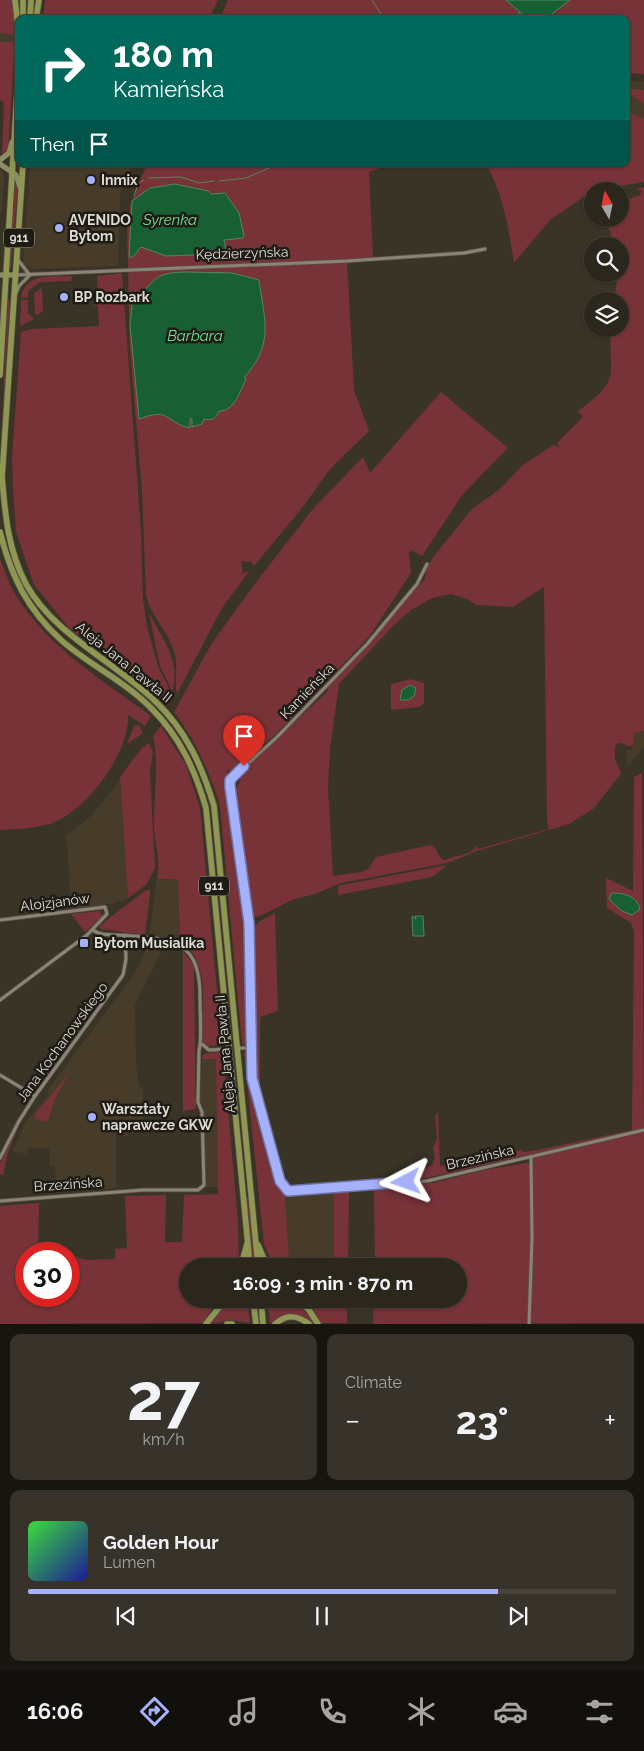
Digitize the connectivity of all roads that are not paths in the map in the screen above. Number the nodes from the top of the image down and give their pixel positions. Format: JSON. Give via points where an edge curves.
{"nodes":[{"id":1,"x":15,"y":0,"type":"edge"},
{"id":2,"x":23,"y":0,"type":"edge"},
{"id":3,"x":31,"y":0,"type":"edge"},
{"id":4,"x":39,"y":0,"type":"edge"},
{"id":5,"x":17,"y":15,"type":"edge"},
{"id":6,"x":23,"y":15,"type":"edge"},
{"id":7,"x":30,"y":15,"type":"edge"},
{"id":8,"x":37,"y":15,"type":"edge"},
{"id":9,"x":15,"y":132,"type":"joint"},
{"id":10,"x":0,"y":160,"type":"edge"},
{"id":11,"x":0,"y":164,"type":"edge"},
{"id":12,"x":23,"y":167,"type":"edge"},
{"id":13,"x":13,"y":172,"type":"junction"},
{"id":14,"x":21,"y":200,"type":"junction"},
{"id":15,"x":485,"y":249,"type":"dead end"},
{"id":16,"x":17,"y":259,"type":"junction"},
{"id":17,"x":3,"y":275,"type":"edge"},
{"id":18,"x":16,"y":275,"type":"junction"},
{"id":19,"x":30,"y":275,"type":"junction"},
{"id":20,"x":0,"y":282,"type":"edge"},
{"id":21,"x":6,"y":292,"type":"junction"},
{"id":22,"x":15,"y":296,"type":"junction"},
{"id":23,"x":0,"y":375,"type":"edge"},
{"id":24,"x":0,"y":532,"type":"edge"},
{"id":25,"x":428,"y":564,"type":"dead end"},
{"id":26,"x":0,"y":920,"type":"edge"},
{"id":27,"x":93,"y":930,"type":"junction"},
{"id":28,"x":125,"y":935,"type":"junction"},
{"id":29,"x":0,"y":1000,"type":"edge"},
{"id":30,"x":202,"y":1044,"type":"junction"},
{"id":31,"x":238,"y":1048,"type":"junction"},
{"id":32,"x":250,"y":1048,"type":"junction"},
{"id":33,"x":229,"y":1049,"type":"junction"},
{"id":34,"x":0,"y":1074,"type":"edge"},
{"id":35,"x":35,"y":1096,"type":"junction"},
{"id":36,"x":644,"y":1130,"type":"edge"},
{"id":37,"x":1,"y":1152,"type":"edge"},
{"id":38,"x":531,"y":1157,"type":"junction"},
{"id":39,"x":0,"y":1158,"type":"edge"},
{"id":40,"x":288,"y":1191,"type":"joint"},
{"id":41,"x":0,"y":1201,"type":"edge"},
{"id":42,"x":256,"y":1239,"type":"junction"},
{"id":43,"x":248,"y":1240,"type":"junction"},
{"id":44,"x":244,"y":1258,"type":"edge"},
{"id":45,"x":249,"y":1258,"type":"edge"},
{"id":46,"x":257,"y":1258,"type":"edge"},
{"id":47,"x":264,"y":1258,"type":"edge"},
{"id":48,"x":219,"y":1308,"type":"edge"},
{"id":49,"x":254,"y":1308,"type":"edge"},
{"id":50,"x":262,"y":1308,"type":"edge"},
{"id":51,"x":307,"y":1308,"type":"edge"},
{"id":52,"x":206,"y":1324,"type":"edge"},
{"id":53,"x":227,"y":1324,"type":"edge"},
{"id":54,"x":232,"y":1324,"type":"edge"},
{"id":55,"x":256,"y":1324,"type":"edge"},
{"id":56,"x":263,"y":1324,"type":"edge"},
{"id":57,"x":276,"y":1324,"type":"edge"},
{"id":58,"x":309,"y":1324,"type":"edge"},
{"id":59,"x":318,"y":1324,"type":"edge"},
{"id":60,"x":529,"y":1324,"type":"edge"}],
"edges":[{"from":1,"to":5,"type":"main road"},
{"from":2,"to":6,"type":"main road"},
{"from":3,"to":7,"type":"main road"},
{"from":4,"to":8,"type":"main road"},
{"from":9,"to":10,"type":"street","via":[[10,154]]},
{"from":9,"to":13,"type":"main road","number":"911"},
{"from":11,"to":13,"type":"street"},
{"from":12,"to":14,"type":"main road","number":"911"},
{"from":13,"to":14,"type":"street","via":[[19,180]]},
{"from":13,"to":17,"type":"main road","number":"911"},
{"from":14,"to":16,"type":"main road","name":"Aleja Jana Pawła II","number":"911"},
{"from":15,"to":19,"type":"street","name":"Kędzierzyńska","via":[[356,260]]},
{"from":16,"to":18,"type":"main road","name":"Aleja Jana Pawła II","number":"911"},
{"from":16,"to":19,"type":"street"},
{"from":17,"to":18,"type":"street","name":"Kędzierzyńska"},
{"from":17,"to":21,"type":"main road","number":"911"},
{"from":18,"to":19,"type":"street","name":"Kędzierzyńska"},
{"from":18,"to":22,"type":"main road","name":"Aleja Jana Pawła II","number":"911"},
{"from":19,"to":22,"type":"street"},
{"from":20,"to":21,"type":"street"},
{"from":21,"to":23,"type":"main road","number":"911"},
{"from":22,"to":31,"type":"main road","name":"Aleja Jana Pawła II","number":"911","via":[[2,477],[5,522],[15,561],[26,585],[71,636],[156,701],[179,726],[205,777],[214,806]]},
{"from":24,"to":33,"type":"main road","name":"Aleja Jana Pawła II","number":"911","via":[[8,565],[33,610],[62,640],[130,688],[152,708],[172,731],[188,758],[206,808]]},
{"from":25,"to":32,"type":"street","name":"Kamieńska","via":[[417,584],[354,658],[230,780],[249,923]]},
{"from":26,"to":27,"type":"street","name":"Alojzjanów","via":[[105,908],[108,914]]},
{"from":27,"to":28,"type":"street"},
{"from":27,"to":29,"type":"street"},
{"from":28,"to":30,"type":"street","via":[[177,944],[192,955],[200,981],[199,1035]]},
{"from":28,"to":35,"type":"street","name":"Jana Kochanowskiego","via":[[123,975]]},
{"from":30,"to":33,"type":"street","via":[[209,1050]]},
{"from":30,"to":41,"type":"street","name":"Brzezińska","via":[[199,1050],[198,1102],[202,1112],[204,1185],[198,1190],[143,1190]]},
{"from":31,"to":32,"type":"street"},
{"from":31,"to":42,"type":"main road","name":"Aleja Jana Pawła II","number":"911"},
{"from":32,"to":40,"type":"street","name":"Kamieńska","via":[[252,1078],[262,1120],[280,1181]]},
{"from":33,"to":43,"type":"main road","name":"Aleja Jana Pawła II","number":"911"},
{"from":34,"to":35,"type":"street"},
{"from":35,"to":37,"type":"street","name":"Jana Kochanowskiego"},
{"from":36,"to":38,"type":"street","name":"Brzezińska"},
{"from":37,"to":39,"type":"street","name":"Jana Kochanowskiego"},
{"from":38,"to":40,"type":"street","name":"Brzezińska","via":[[427,1181]]},
{"from":38,"to":60,"type":"street"},
{"from":42,"to":46,"type":"main road","name":"Aleja Jana Pawła II","number":"911"},
{"from":42,"to":47,"type":"main road"},
{"from":43,"to":44,"type":"main road"},
{"from":43,"to":45,"type":"main road","name":"Aleja Jana Pawła II","number":"911"},
{"from":48,"to":52,"type":"main road"},
{"from":49,"to":55,"type":"main road"},
{"from":50,"to":56,"type":"main road"},
{"from":51,"to":59,"type":"main road"},
{"from":53,"to":54,"type":"main road"},
{"from":57,"to":58,"type":"main road","via":[[282,1318],[292,1316]]}]}
